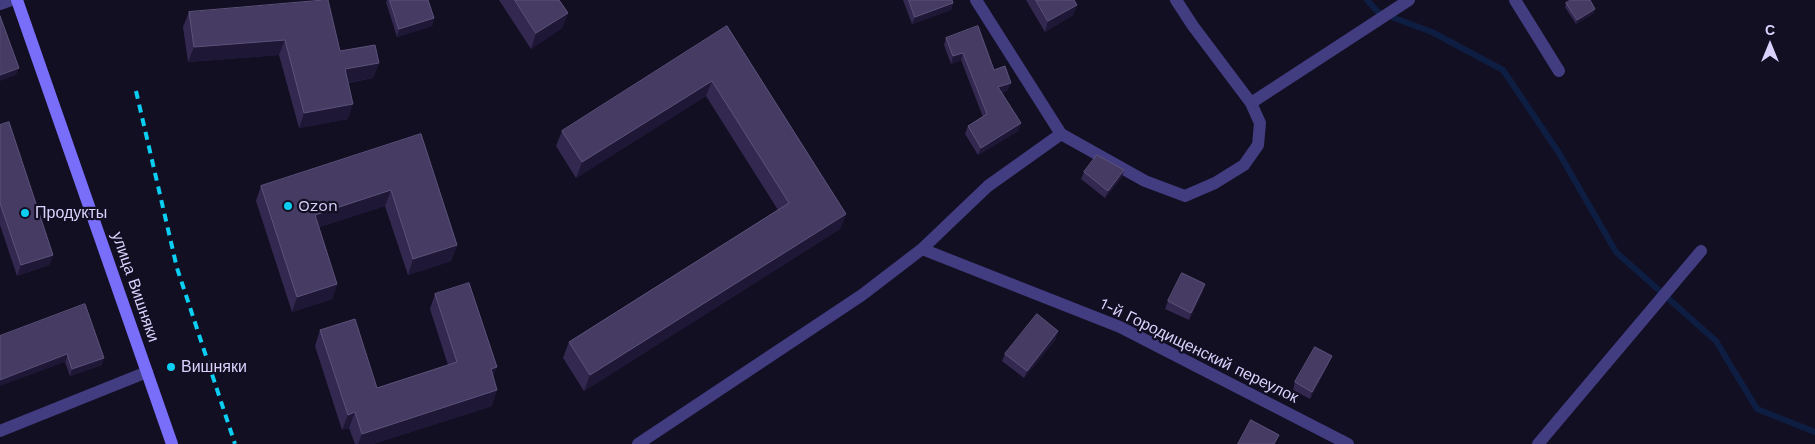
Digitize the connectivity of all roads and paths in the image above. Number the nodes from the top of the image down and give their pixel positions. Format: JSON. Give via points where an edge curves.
{"nodes":[{"id":1,"x":11,"y":0,"type":"edge"},
{"id":2,"x":17,"y":0,"type":"edge"},
{"id":3,"x":976,"y":0,"type":"edge"},
{"id":4,"x":1176,"y":0,"type":"edge"},
{"id":5,"x":1515,"y":0,"type":"edge"},
{"id":6,"x":1404,"y":3,"type":"edge"},
{"id":7,"x":0,"y":4,"type":"edge"},
{"id":8,"x":1559,"y":71,"type":"dead end"},
{"id":9,"x":1251,"y":103,"type":"junction"},
{"id":10,"x":1062,"y":134,"type":"junction"},
{"id":11,"x":922,"y":249,"type":"junction"},
{"id":12,"x":1701,"y":251,"type":"dead end"},
{"id":13,"x":147,"y":372,"type":"junction"},
{"id":14,"x":0,"y":431,"type":"edge"},
{"id":15,"x":172,"y":444,"type":"edge"},
{"id":16,"x":638,"y":444,"type":"edge"},
{"id":17,"x":1348,"y":444,"type":"edge"},
{"id":18,"x":1538,"y":444,"type":"edge"}],
"edges":[{"from":1,"to":7,"type":"street"},
{"from":2,"to":13,"type":"street","name":"улица Вишняки"},
{"from":3,"to":10,"type":"street"},
{"from":4,"to":9,"type":"street"},
{"from":5,"to":8,"type":"street"},
{"from":6,"to":9,"type":"street"},
{"from":9,"to":10,"type":"street","via":[[1260,123],[1258,144],[1244,166],[1185,196],[1145,181]]},
{"from":10,"to":11,"type":"street","via":[[988,186]]},
{"from":11,"to":16,"type":"street","via":[[862,296]]},
{"from":11,"to":17,"type":"street","name":"1-й Городищенский переулок","via":[[1120,327]]},
{"from":12,"to":18,"type":"street"},
{"from":13,"to":14,"type":"street"},
{"from":13,"to":15,"type":"street","name":"улица Вишняки"}]}
